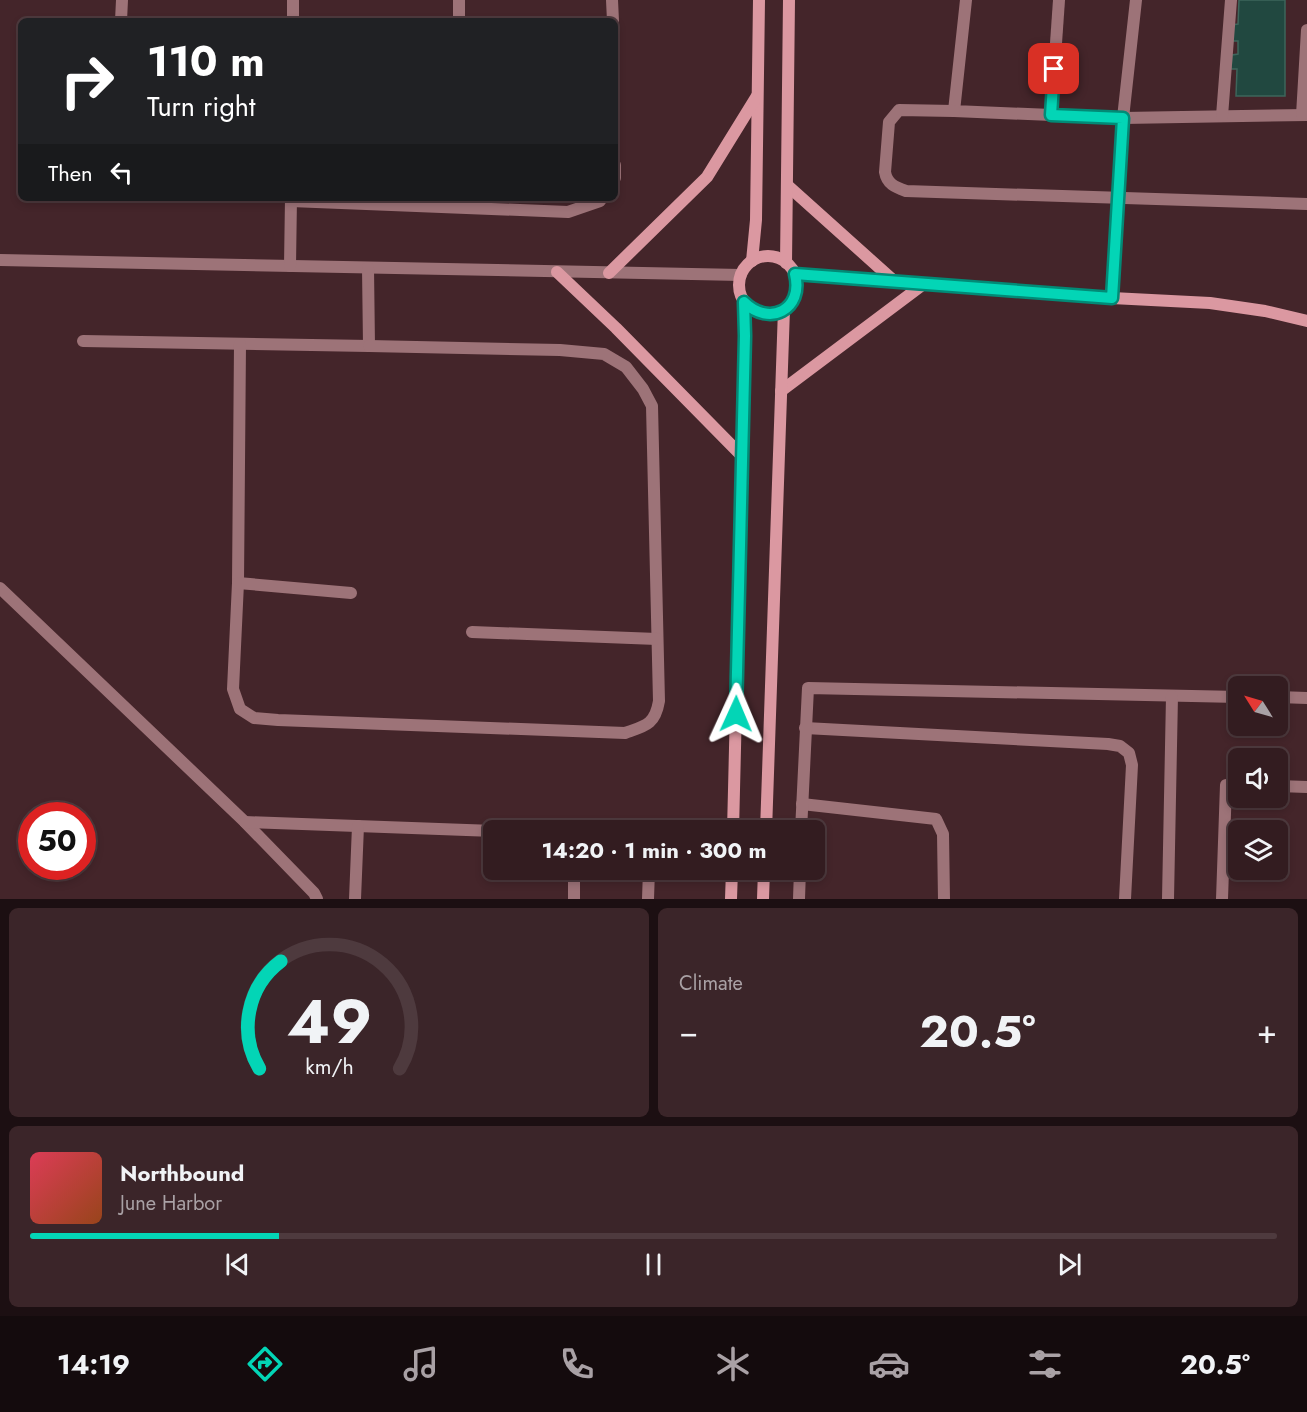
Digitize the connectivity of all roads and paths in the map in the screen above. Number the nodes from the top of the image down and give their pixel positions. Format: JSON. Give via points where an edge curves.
{"nodes":[{"id":1,"x":122,"y":0,"type":"edge"},
{"id":2,"x":293,"y":0,"type":"edge"},
{"id":3,"x":459,"y":0,"type":"edge"},
{"id":4,"x":612,"y":0,"type":"edge"},
{"id":5,"x":759,"y":0,"type":"edge"},
{"id":6,"x":789,"y":0,"type":"edge"},
{"id":7,"x":966,"y":0,"type":"edge"},
{"id":8,"x":1059,"y":0,"type":"edge"},
{"id":9,"x":1136,"y":0,"type":"edge"},
{"id":10,"x":1231,"y":0,"type":"edge"},
{"id":11,"x":121,"y":18,"type":"edge"},
{"id":12,"x":293,"y":18,"type":"edge"},
{"id":13,"x":459,"y":18,"type":"edge"},
{"id":14,"x":613,"y":18,"type":"edge"},
{"id":15,"x":1307,"y":30,"type":"edge"},
{"id":16,"x":758,"y":94,"type":"junction"},
{"id":17,"x":954,"y":111,"type":"junction"},
{"id":18,"x":1051,"y":115,"type":"junction"},
{"id":19,"x":1304,"y":115,"type":"edge"},
{"id":20,"x":1222,"y":116,"type":"junction"},
{"id":21,"x":1123,"y":118,"type":"junction"},
{"id":22,"x":787,"y":185,"type":"junction"},
{"id":23,"x":1118,"y":198,"type":"junction"},
{"id":24,"x":291,"y":201,"type":"edge"},
{"id":25,"x":374,"y":201,"type":"edge"},
{"id":26,"x":600,"y":201,"type":"edge"},
{"id":27,"x":456,"y":203,"type":"edge"},
{"id":28,"x":1307,"y":204,"type":"edge"},
{"id":29,"x":0,"y":260,"type":"edge"},
{"id":30,"x":752,"y":261,"type":"junction"},
{"id":31,"x":786,"y":262,"type":"junction"},
{"id":32,"x":290,"y":266,"type":"junction"},
{"id":33,"x":368,"y":268,"type":"junction"},
{"id":34,"x":557,"y":272,"type":"junction"},
{"id":35,"x":609,"y":273,"type":"junction"},
{"id":36,"x":795,"y":274,"type":"junction"},
{"id":37,"x":741,"y":275,"type":"junction"},
{"id":38,"x":894,"y":281,"type":"junction"},
{"id":39,"x":924,"y":283,"type":"junction"},
{"id":40,"x":1112,"y":298,"type":"junction"},
{"id":41,"x":744,"y":302,"type":"junction"},
{"id":42,"x":784,"y":309,"type":"junction"},
{"id":43,"x":1307,"y":321,"type":"edge"},
{"id":44,"x":83,"y":341,"type":"dead end"},
{"id":45,"x":240,"y":344,"type":"junction"},
{"id":46,"x":369,"y":346,"type":"junction"},
{"id":47,"x":782,"y":391,"type":"junction"},
{"id":48,"x":742,"y":456,"type":"junction"},
{"id":49,"x":237,"y":583,"type":"junction"},
{"id":50,"x":0,"y":588,"type":"edge"},
{"id":51,"x":351,"y":593,"type":"dead end"},
{"id":52,"x":472,"y":632,"type":"dead end"},
{"id":53,"x":657,"y":639,"type":"junction"},
{"id":54,"x":1172,"y":696,"type":"junction"},
{"id":55,"x":1228,"y":697,"type":"edge"},
{"id":56,"x":1288,"y":697,"type":"edge"},
{"id":57,"x":1307,"y":698,"type":"edge"},
{"id":58,"x":805,"y":728,"type":"junction"},
{"id":59,"x":1228,"y":785,"type":"edge"},
{"id":60,"x":1288,"y":786,"type":"edge"},
{"id":61,"x":1307,"y":787,"type":"edge"},
{"id":62,"x":802,"y":804,"type":"junction"},
{"id":63,"x":733,"y":820,"type":"edge"},
{"id":64,"x":766,"y":820,"type":"edge"},
{"id":65,"x":801,"y":820,"type":"edge"},
{"id":66,"x":245,"y":822,"type":"junction"},
{"id":67,"x":358,"y":826,"type":"junction"},
{"id":68,"x":483,"y":831,"type":"edge"},
{"id":69,"x":574,"y":880,"type":"edge"},
{"id":70,"x":649,"y":880,"type":"edge"},
{"id":71,"x":732,"y":880,"type":"edge"},
{"id":72,"x":764,"y":880,"type":"edge"},
{"id":73,"x":800,"y":880,"type":"edge"},
{"id":74,"x":317,"y":899,"type":"edge"},
{"id":75,"x":355,"y":899,"type":"edge"},
{"id":76,"x":574,"y":899,"type":"edge"},
{"id":77,"x":648,"y":899,"type":"edge"},
{"id":78,"x":731,"y":899,"type":"edge"},
{"id":79,"x":763,"y":899,"type":"edge"},
{"id":80,"x":799,"y":899,"type":"edge"},
{"id":81,"x":944,"y":899,"type":"edge"},
{"id":82,"x":1125,"y":899,"type":"edge"},
{"id":83,"x":1168,"y":899,"type":"edge"},
{"id":84,"x":1222,"y":899,"type":"edge"}],
"edges":[{"from":1,"to":11,"type":"street"},
{"from":2,"to":12,"type":"street"},
{"from":3,"to":13,"type":"street"},
{"from":4,"to":14,"type":"street"},
{"from":5,"to":16,"type":"main road"},
{"from":6,"to":22,"type":"main road"},
{"from":7,"to":17,"type":"street"},
{"from":8,"to":18,"type":"street"},
{"from":9,"to":21,"type":"street"},
{"from":10,"to":20,"type":"street"},
{"from":15,"to":19,"type":"street"},
{"from":16,"to":30,"type":"main road"},
{"from":16,"to":35,"type":"main road","via":[[706,177]]},
{"from":17,"to":18,"type":"street"},
{"from":17,"to":23,"type":"street","via":[[899,110],[894,115],[889,122],[885,172],[886,179],[895,187],[906,191]]},
{"from":18,"to":21,"type":"street"},
{"from":19,"to":20,"type":"street"},
{"from":20,"to":21,"type":"street"},
{"from":21,"to":23,"type":"street"},
{"from":22,"to":31,"type":"main road"},
{"from":22,"to":38,"type":"main road"},
{"from":23,"to":28,"type":"street"},
{"from":23,"to":40,"type":"street"},
{"from":24,"to":32,"type":"street"},
{"from":25,"to":27,"type":"street"},
{"from":26,"to":27,"type":"street","via":[[568,213]]},
{"from":29,"to":32,"type":"street"},
{"from":30,"to":31,"type":"main road","via":[[770,256]]},
{"from":30,"to":37,"type":"main road"},
{"from":31,"to":36,"type":"main road"},
{"from":32,"to":33,"type":"street"},
{"from":33,"to":34,"type":"street"},
{"from":33,"to":46,"type":"street"},
{"from":34,"to":35,"type":"street"},
{"from":34,"to":48,"type":"main road"},
{"from":35,"to":37,"type":"street"},
{"from":36,"to":38,"type":"main road"},
{"from":36,"to":42,"type":"main road","via":[[795,298]]},
{"from":37,"to":41,"type":"main road"},
{"from":38,"to":39,"type":"main road"},
{"from":39,"to":40,"type":"main road"},
{"from":39,"to":47,"type":"main road"},
{"from":40,"to":43,"type":"main road","via":[[1210,303]]},
{"from":41,"to":42,"type":"main road","via":[[762,314]]},
{"from":41,"to":48,"type":"main road"},
{"from":42,"to":47,"type":"main road"},
{"from":44,"to":45,"type":"street"},
{"from":45,"to":46,"type":"street"},
{"from":45,"to":49,"type":"street"},
{"from":46,"to":53,"type":"street","via":[[592,353],[604,354],[626,367],[652,406]]},
{"from":47,"to":64,"type":"main road"},
{"from":48,"to":63,"type":"main road"},
{"from":49,"to":51,"type":"street"},
{"from":49,"to":53,"type":"street","via":[[233,689],[240,709],[254,718],[625,733],[648,725],[657,711]]},
{"from":50,"to":66,"type":"street"},
{"from":52,"to":53,"type":"street"},
{"from":54,"to":55,"type":"street"},
{"from":54,"to":58,"type":"street","via":[[807,688]]},
{"from":54,"to":83,"type":"street"},
{"from":56,"to":57,"type":"street"},
{"from":58,"to":62,"type":"street"},
{"from":58,"to":82,"type":"street","via":[[1120,746],[1129,753],[1132,765]]},
{"from":59,"to":84,"type":"street"},
{"from":60,"to":61,"type":"street"},
{"from":62,"to":65,"type":"street"},
{"from":62,"to":81,"type":"street","via":[[936,819],[943,834]]},
{"from":66,"to":67,"type":"street"},
{"from":66,"to":74,"type":"street"},
{"from":67,"to":68,"type":"street"},
{"from":67,"to":75,"type":"street"},
{"from":69,"to":76,"type":"street"},
{"from":70,"to":77,"type":"street"},
{"from":71,"to":78,"type":"main road"},
{"from":72,"to":79,"type":"main road"},
{"from":73,"to":80,"type":"street"}]}
